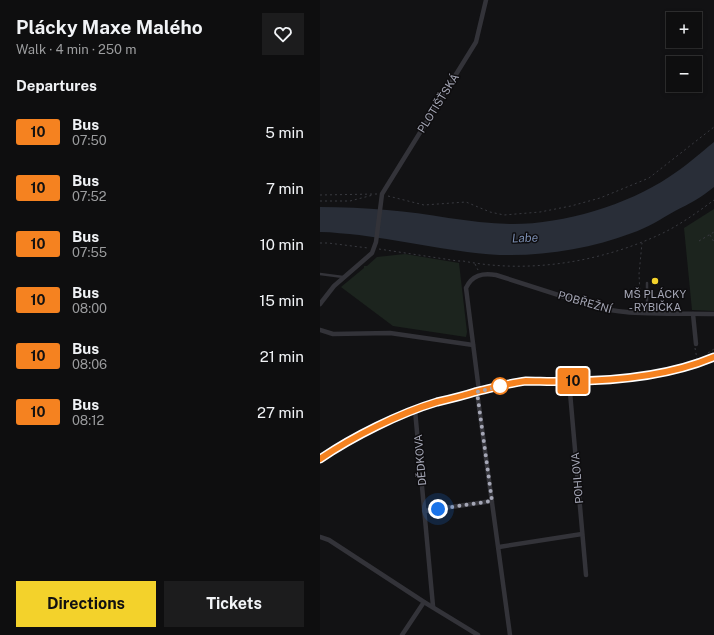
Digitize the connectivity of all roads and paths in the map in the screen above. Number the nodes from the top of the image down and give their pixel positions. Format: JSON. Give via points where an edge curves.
{"nodes":[{"id":1,"x":486,"y":0,"type":"edge"},
{"id":2,"x":714,"y":127,"type":"edge"},
{"id":3,"x":382,"y":194,"type":"junction"},
{"id":4,"x":320,"y":195,"type":"edge"},
{"id":5,"x":714,"y":200,"type":"edge"},
{"id":6,"x":320,"y":201,"type":"edge"},
{"id":7,"x":714,"y":232,"type":"edge"},
{"id":8,"x":710,"y":234,"type":"junction"},
{"id":9,"x":699,"y":241,"type":"dead end"},
{"id":10,"x":642,"y":242,"type":"junction"},
{"id":11,"x":714,"y":242,"type":"edge"},
{"id":12,"x":320,"y":243,"type":"edge"},
{"id":13,"x":374,"y":249,"type":"junction"},
{"id":14,"x":475,"y":263,"type":"junction"},
{"id":15,"x":320,"y":274,"type":"edge"},
{"id":16,"x":481,"y":275,"type":"junction"},
{"id":17,"x":343,"y":277,"type":"junction"},
{"id":18,"x":647,"y":283,"type":"dead end"},
{"id":19,"x":320,"y":304,"type":"edge"},
{"id":20,"x":634,"y":313,"type":"junction"},
{"id":21,"x":647,"y":313,"type":"junction"},
{"id":22,"x":693,"y":314,"type":"junction"},
{"id":23,"x":714,"y":314,"type":"edge"},
{"id":24,"x":320,"y":330,"type":"edge"},
{"id":25,"x":473,"y":344,"type":"junction"},
{"id":26,"x":696,"y":344,"type":"joint"},
{"id":27,"x":714,"y":349,"type":"edge"},
{"id":28,"x":708,"y":353,"type":"dead end"},
{"id":29,"x":714,"y":357,"type":"edge"},
{"id":30,"x":696,"y":359,"type":"dead end"},
{"id":31,"x":569,"y":381,"type":"junction"},
{"id":32,"x":478,"y":392,"type":"junction"},
{"id":33,"x":415,"y":410,"type":"junction"},
{"id":34,"x":320,"y":459,"type":"edge"},
{"id":35,"x":492,"y":501,"type":"junction"},
{"id":36,"x":424,"y":510,"type":"junction"},
{"id":37,"x":582,"y":534,"type":"junction"},
{"id":38,"x":320,"y":537,"type":"edge"},
{"id":39,"x":499,"y":547,"type":"junction"},
{"id":40,"x":586,"y":574,"type":"dead end"},
{"id":41,"x":424,"y":602,"type":"junction"},
{"id":42,"x":433,"y":606,"type":"junction"},
{"id":43,"x":402,"y":635,"type":"edge"},
{"id":44,"x":478,"y":635,"type":"edge"},
{"id":45,"x":510,"y":635,"type":"edge"}],
"edges":[{"from":1,"to":3,"type":"street","name":"PLOTIŠŤSKÁ","via":[[476,42]]},
{"from":2,"to":3,"type":"path","via":[[649,178],[600,198],[563,208],[504,215],[466,202],[424,205]]},
{"from":3,"to":13,"type":"street","name":"PLOTIŠŤSKÁ"},
{"from":4,"to":6,"type":"path","via":[[375,194],[350,201]]},
{"from":5,"to":10,"type":"path","via":[[663,233]]},
{"from":7,"to":8,"type":"path"},
{"from":8,"to":9,"type":"path"},
{"from":8,"to":11,"type":"path"},
{"from":10,"to":14,"type":"path","via":[[593,258],[566,263],[506,266]]},
{"from":10,"to":20,"type":"path","via":[[640,294]]},
{"from":12,"to":13,"type":"path"},
{"from":13,"to":14,"type":"path"},
{"from":13,"to":17,"type":"street","via":[[370,256]]},
{"from":14,"to":16,"type":"path"},
{"from":15,"to":17,"type":"lane"},
{"from":16,"to":20,"type":"street","name":"POBŘEŽNÍ","via":[[496,275],[600,308]]},
{"from":16,"to":25,"type":"street","via":[[472,279],[466,288]]},
{"from":17,"to":19,"type":"street"},
{"from":18,"to":21,"type":"lane"},
{"from":20,"to":21,"type":"street","name":"POBŘEŽNÍ"},
{"from":21,"to":22,"type":"street","name":"POBŘEŽNÍ"},
{"from":22,"to":23,"type":"street","name":"POBŘEŽNÍ"},
{"from":22,"to":26,"type":"street"},
{"from":24,"to":25,"type":"street","via":[[333,334],[390,333]]},
{"from":25,"to":32,"type":"street"},
{"from":26,"to":30,"type":"path"},
{"from":27,"to":28,"type":"path"},
{"from":29,"to":31,"type":"street","via":[[663,372],[605,380]]},
{"from":31,"to":32,"type":"street","via":[[526,382]]},
{"from":31,"to":37,"type":"street","name":"POHLOVA"},
{"from":32,"to":33,"type":"street"},
{"from":32,"to":35,"type":"street"},
{"from":33,"to":34,"type":"street","via":[[348,442]]},
{"from":33,"to":36,"type":"street","name":"DĚDKOVA"},
{"from":35,"to":36,"type":"street"},
{"from":35,"to":39,"type":"street"},
{"from":36,"to":42,"type":"street","name":"DĚDKOVA"},
{"from":37,"to":39,"type":"street"},
{"from":37,"to":40,"type":"street","name":"POHLOVA"},
{"from":38,"to":41,"type":"street"},
{"from":39,"to":45,"type":"street"},
{"from":41,"to":42,"type":"street"},
{"from":41,"to":43,"type":"street"},
{"from":42,"to":44,"type":"street"}]}
